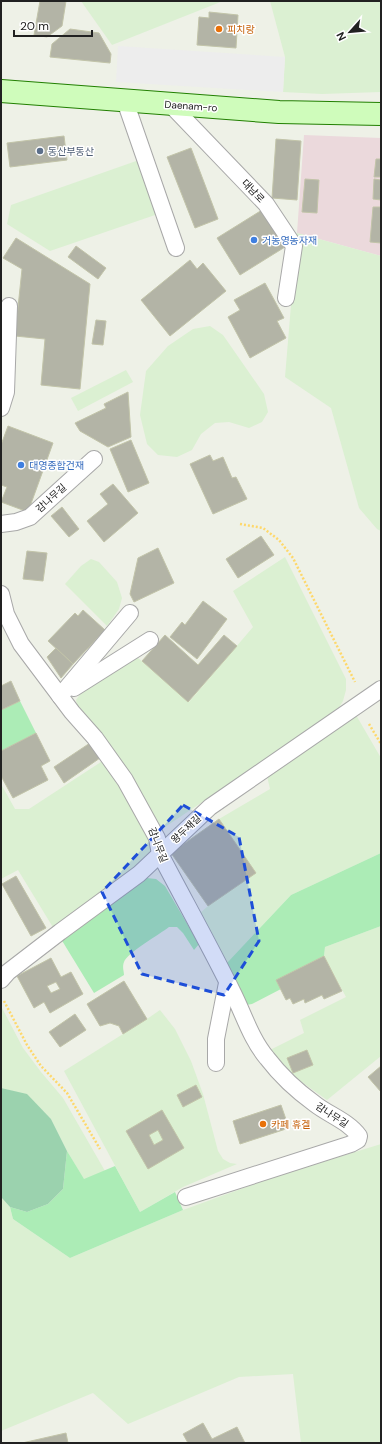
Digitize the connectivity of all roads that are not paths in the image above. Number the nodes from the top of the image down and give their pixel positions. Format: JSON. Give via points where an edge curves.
{"nodes":[{"id":1,"x":1,"y":91,"type":"edge"},
{"id":2,"x":125,"y":101,"type":"junction"},
{"id":3,"x":170,"y":104,"type":"junction"},
{"id":4,"x":381,"y":114,"type":"edge"},
{"id":5,"x":176,"y":248,"type":"dead end"},
{"id":6,"x":286,"y":298,"type":"dead end"},
{"id":7,"x":9,"y":306,"type":"dead end"},
{"id":8,"x":1,"y":408,"type":"edge"},
{"id":9,"x":94,"y":459,"type":"dead end"},
{"id":10,"x":1,"y":524,"type":"edge"},
{"id":11,"x":1,"y":594,"type":"edge"},
{"id":12,"x":130,"y":613,"type":"dead end"},
{"id":13,"x":150,"y":640,"type":"dead end"},
{"id":14,"x":381,"y":689,"type":"edge"},
{"id":15,"x":60,"y":696,"type":"junction"},
{"id":16,"x":160,"y":854,"type":"junction"},
{"id":17,"x":1,"y":980,"type":"edge"},
{"id":18,"x":227,"y":982,"type":"junction"},
{"id":19,"x":216,"y":1063,"type":"dead end"},
{"id":20,"x":186,"y":1197,"type":"dead end"}],
"edges":[{"from":1,"to":2,"type":"street","name":"Daenam-ro"},
{"from":2,"to":3,"type":"street","name":"Daenam-ro"},
{"from":2,"to":5,"type":"lane"},
{"from":3,"to":4,"type":"street","name":"Daenam-ro","via":[[279,112]]},
{"from":3,"to":6,"type":"lane","name":"대남로","via":[[266,204],[294,246]]},
{"from":7,"to":8,"type":"lane","via":[[6,392]]},
{"from":9,"to":10,"type":"lane","name":"감나무길","via":[[30,517]]},
{"from":11,"to":15,"type":"lane","name":"감나무길","via":[[6,614],[21,644]]},
{"from":12,"to":15,"type":"lane"},
{"from":13,"to":15,"type":"lane"},
{"from":14,"to":16,"type":"lane","name":"왕두재길","via":[[210,807]]},
{"from":15,"to":16,"type":"lane","name":"감나무길","via":[[125,780],[157,838]]},
{"from":16,"to":17,"type":"lane","name":"왕두재길","via":[[139,874],[60,932]]},
{"from":16,"to":18,"type":"lane","name":"감나무길"},
{"from":18,"to":19,"type":"lane","via":[[216,1039]]},
{"from":18,"to":20,"type":"lane","name":"감나무길","via":[[254,1039],[267,1058],[299,1092],[355,1130],[359,1136],[358,1140],[350,1144]]}]}
